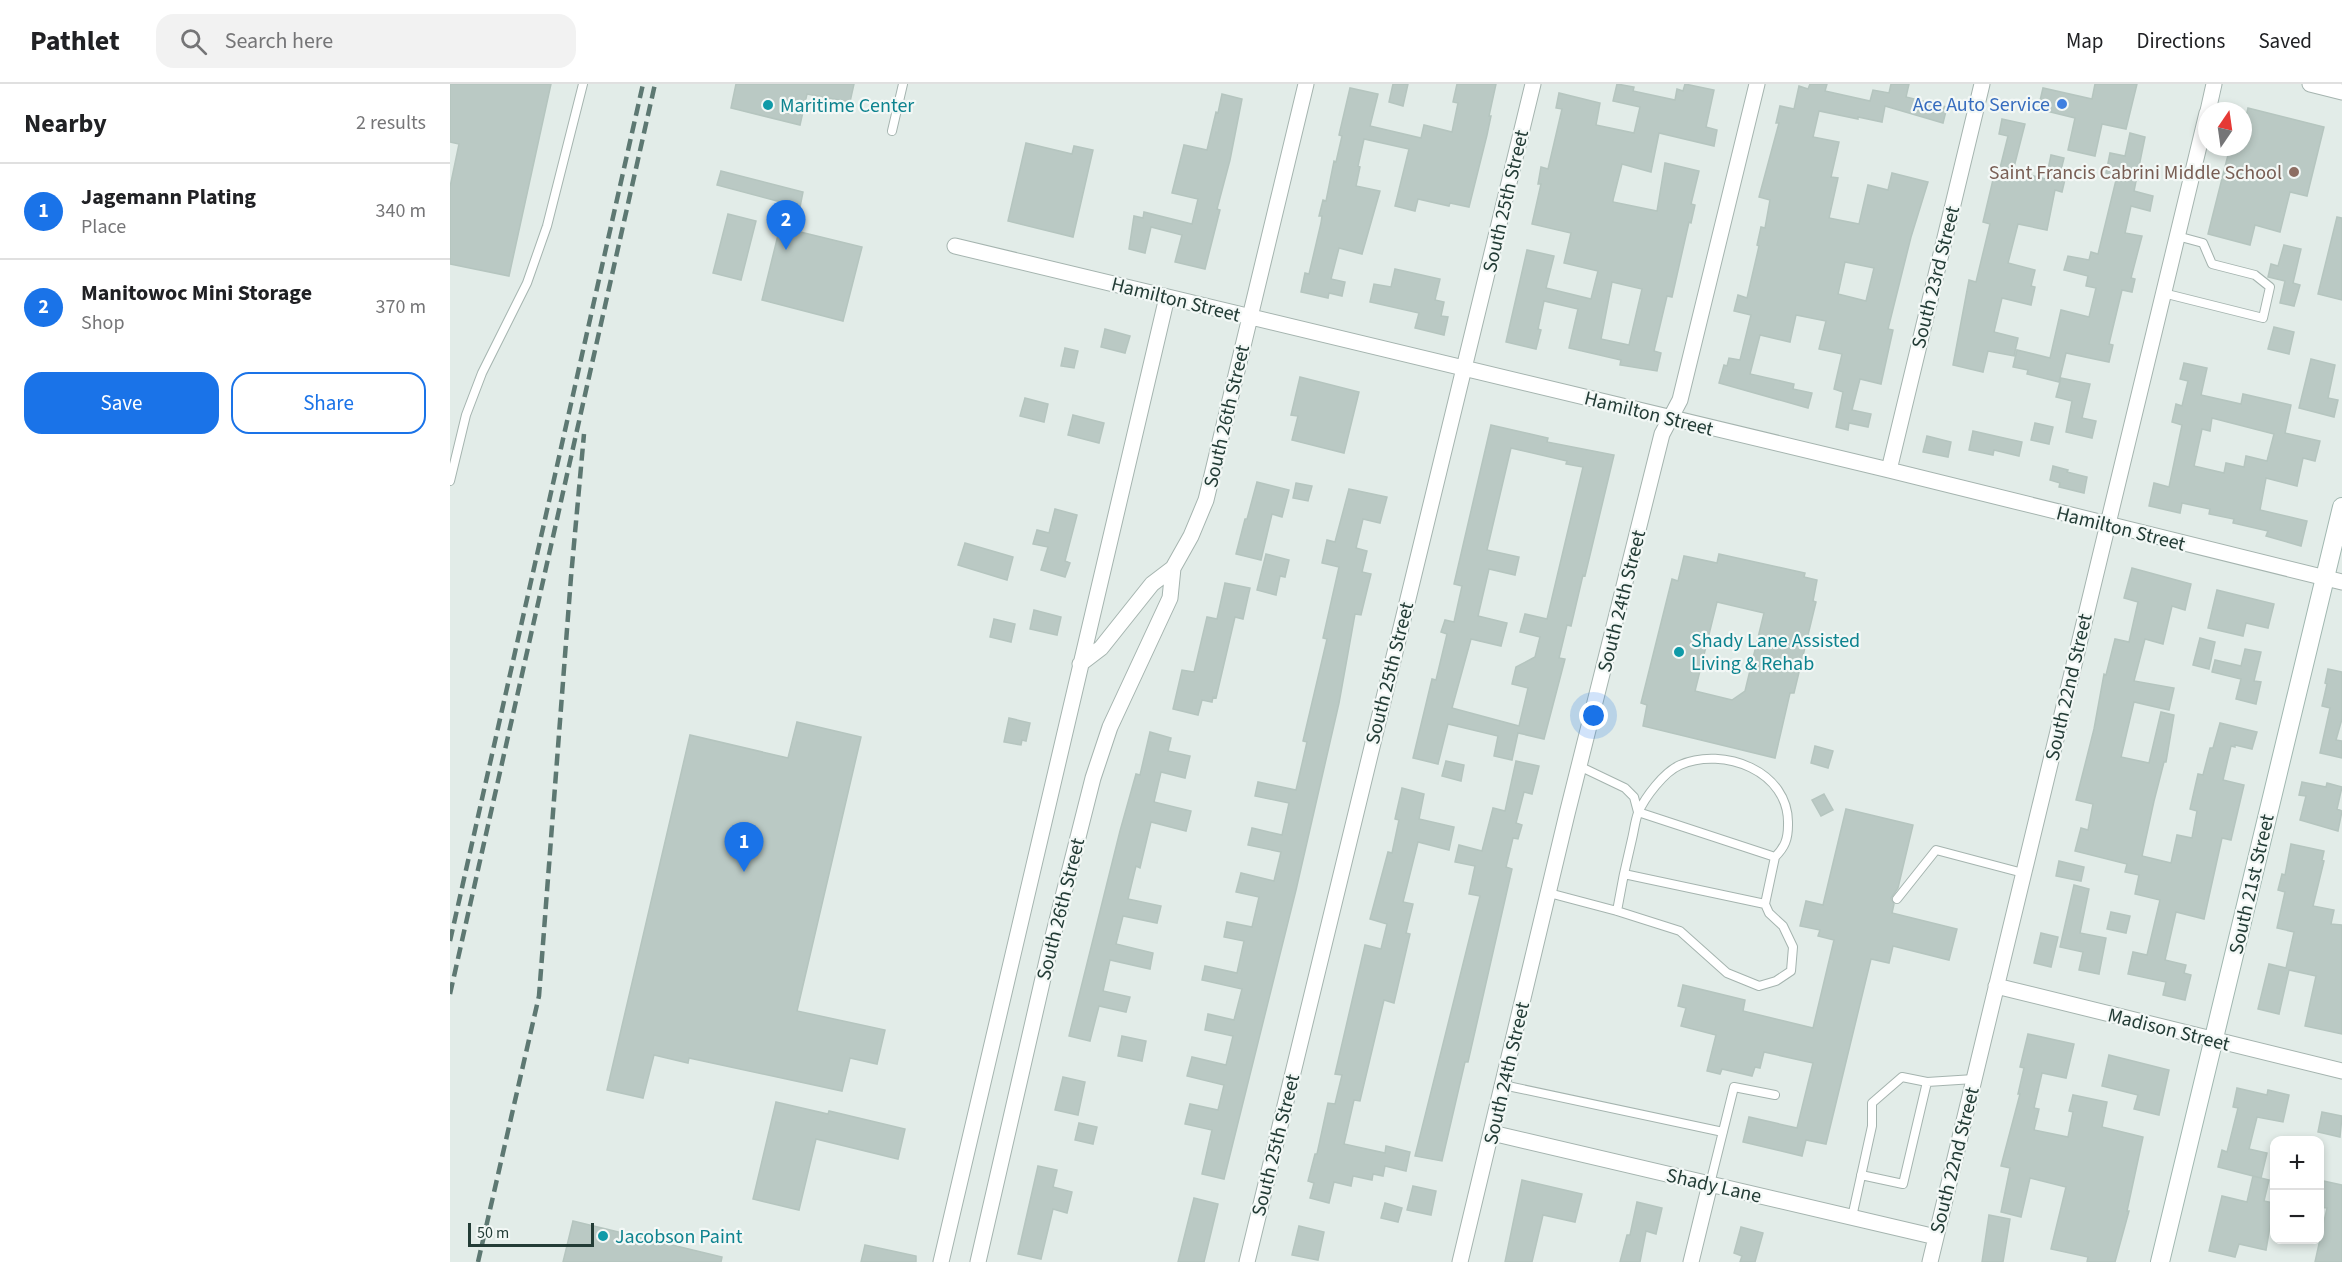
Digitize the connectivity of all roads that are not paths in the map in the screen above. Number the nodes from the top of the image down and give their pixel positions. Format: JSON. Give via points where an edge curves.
{"nodes":[{"id":1,"x":583,"y":84,"type":"edge"},
{"id":2,"x":903,"y":84,"type":"edge"},
{"id":3,"x":1306,"y":84,"type":"edge"},
{"id":4,"x":1533,"y":84,"type":"edge"},
{"id":5,"x":1756,"y":84,"type":"edge"},
{"id":6,"x":1982,"y":84,"type":"edge"},
{"id":7,"x":2214,"y":84,"type":"edge"},
{"id":8,"x":2310,"y":84,"type":"edge"},
{"id":9,"x":2342,"y":92,"type":"edge"},
{"id":10,"x":2210,"y":102,"type":"edge"},
{"id":11,"x":892,"y":131,"type":"dead end"},
{"id":12,"x":2198,"y":149,"type":"edge"},
{"id":13,"x":2177,"y":236,"type":"junction"},
{"id":14,"x":955,"y":246,"type":"dead end"},
{"id":15,"x":2163,"y":293,"type":"junction"},
{"id":16,"x":1167,"y":297,"type":"junction"},
{"id":17,"x":1250,"y":317,"type":"junction"},
{"id":18,"x":1464,"y":369,"type":"junction"},
{"id":19,"x":1671,"y":419,"type":"junction"},
{"id":20,"x":1889,"y":470,"type":"junction"},
{"id":21,"x":450,"y":481,"type":"edge"},
{"id":22,"x":2342,"y":507,"type":"edge"},
{"id":23,"x":2106,"y":525,"type":"junction"},
{"id":24,"x":1173,"y":568,"type":"junction"},
{"id":25,"x":2333,"y":580,"type":"edge"},
{"id":26,"x":1080,"y":664,"type":"junction"},
{"id":27,"x":1579,"y":766,"type":"junction"},
{"id":28,"x":1638,"y":812,"type":"junction"},
{"id":29,"x":1775,"y":857,"type":"junction"},
{"id":30,"x":2024,"y":873,"type":"junction"},
{"id":31,"x":1624,"y":874,"type":"junction"},
{"id":32,"x":1549,"y":893,"type":"junction"},
{"id":33,"x":1897,"y":899,"type":"dead end"},
{"id":34,"x":1766,"y":904,"type":"junction"},
{"id":35,"x":1617,"y":911,"type":"junction"},
{"id":36,"x":1996,"y":986,"type":"junction"},
{"id":37,"x":2214,"y":1040,"type":"junction"},
{"id":38,"x":2342,"y":1071,"type":"edge"},
{"id":39,"x":1974,"y":1079,"type":"junction"},
{"id":40,"x":1927,"y":1082,"type":"junction"},
{"id":41,"x":1503,"y":1085,"type":"junction"},
{"id":42,"x":1775,"y":1095,"type":"dead end"},
{"id":43,"x":1723,"y":1132,"type":"junction"},
{"id":44,"x":1492,"y":1133,"type":"junction"},
{"id":45,"x":1861,"y":1175,"type":"junction"},
{"id":46,"x":1710,"y":1184,"type":"junction"},
{"id":47,"x":1851,"y":1217,"type":"junction"},
{"id":48,"x":1936,"y":1237,"type":"junction"},
{"id":49,"x":941,"y":1262,"type":"edge"},
{"id":50,"x":978,"y":1262,"type":"edge"},
{"id":51,"x":1247,"y":1262,"type":"edge"},
{"id":52,"x":1460,"y":1262,"type":"edge"},
{"id":53,"x":1691,"y":1262,"type":"edge"},
{"id":54,"x":1930,"y":1262,"type":"edge"},
{"id":55,"x":2160,"y":1262,"type":"edge"}],
"edges":[{"from":1,"to":21,"type":"lane","via":[[547,226],[527,283],[482,373],[466,415]]},
{"from":2,"to":11,"type":"lane"},
{"from":3,"to":17,"type":"street","name":"South 26th Street"},
{"from":4,"to":18,"type":"street","name":"South 25th Street"},
{"from":5,"to":19,"type":"street","name":"South 24th Street","via":[[1680,400]]},
{"from":6,"to":20,"type":"street","name":"South 23rd Street"},
{"from":7,"to":10,"type":"street","name":"South 22nd Street"},
{"from":8,"to":9,"type":"street"},
{"from":12,"to":13,"type":"street","name":"South 22nd Street"},
{"from":13,"to":15,"type":"street","name":"South 22nd Street"},
{"from":13,"to":15,"type":"lane","via":[[2204,243],[2212,264],[2256,275],[2270,287],[2263,318]]},
{"from":14,"to":16,"type":"street","name":"Hamilton Street"},
{"from":15,"to":23,"type":"street","name":"South 22nd Street"},
{"from":16,"to":17,"type":"street","name":"Hamilton Street"},
{"from":16,"to":26,"type":"street","name":"South 26th Street"},
{"from":17,"to":18,"type":"street","name":"Hamilton Street"},
{"from":17,"to":24,"type":"street","name":"South 26th Street","via":[[1206,500]]},
{"from":18,"to":19,"type":"street","name":"Hamilton Street"},
{"from":18,"to":51,"type":"street","name":"South 25th Street"},
{"from":19,"to":20,"type":"street","name":"Hamilton Street"},
{"from":19,"to":27,"type":"street","name":"South 24th Street","via":[[1662,434]]},
{"from":20,"to":23,"type":"street","name":"Hamilton Street"},
{"from":22,"to":25,"type":"street","name":"South 21st Street"},
{"from":23,"to":25,"type":"street","name":"Hamilton Street"},
{"from":23,"to":30,"type":"street","name":"South 22nd Street"},
{"from":24,"to":26,"type":"street","name":"South 26th Street","via":[[1152,584],[1101,648]]},
{"from":24,"to":50,"type":"street","name":"South 26th Street","via":[[1170,598],[1110,727],[1093,778]]},
{"from":25,"to":37,"type":"street","name":"South 21st Street"},
{"from":26,"to":49,"type":"street","name":"South 26th Street"},
{"from":27,"to":28,"type":"lane","via":[[1625,788],[1634,797]]},
{"from":27,"to":32,"type":"street","name":"South 24th Street"},
{"from":28,"to":29,"type":"lane"},
{"from":28,"to":29,"type":"lane","via":[[1661,778],[1679,766],[1705,759],[1744,765],[1761,772],[1785,800],[1787,841]]},
{"from":28,"to":31,"type":"lane"},
{"from":29,"to":34,"type":"lane"},
{"from":30,"to":33,"type":"lane","via":[[1936,850]]},
{"from":30,"to":36,"type":"street","name":"South 22nd Street"},
{"from":31,"to":34,"type":"lane"},
{"from":31,"to":35,"type":"lane"},
{"from":32,"to":35,"type":"lane"},
{"from":32,"to":41,"type":"street","name":"South 24th Street"},
{"from":34,"to":35,"type":"lane","via":[[1793,947],[1791,970],[1760,986],[1727,973],[1680,931]]},
{"from":36,"to":37,"type":"street","name":"Madison Street"},
{"from":36,"to":39,"type":"street","name":"South 22nd Street"},
{"from":37,"to":38,"type":"street","name":"Madison Street"},
{"from":37,"to":55,"type":"street","name":"South 21st Street"},
{"from":39,"to":40,"type":"lane"},
{"from":39,"to":48,"type":"street","name":"South 22nd Street"},
{"from":40,"to":45,"type":"lane","via":[[1902,1077],[1872,1103],[1872,1126]]},
{"from":40,"to":45,"type":"lane","via":[[1903,1184]]},
{"from":41,"to":43,"type":"lane"},
{"from":41,"to":44,"type":"street","name":"South 24th Street"},
{"from":42,"to":43,"type":"lane","via":[[1734,1087]]},
{"from":43,"to":46,"type":"lane"},
{"from":44,"to":46,"type":"street","name":"Shady Lane"},
{"from":44,"to":52,"type":"street","name":"South 24th Street"},
{"from":45,"to":47,"type":"lane"},
{"from":46,"to":47,"type":"street","name":"Shady Lane"},
{"from":46,"to":53,"type":"street"},
{"from":47,"to":48,"type":"street","name":"Shady Lane"},
{"from":48,"to":54,"type":"street","name":"South 22nd Street"}]}
